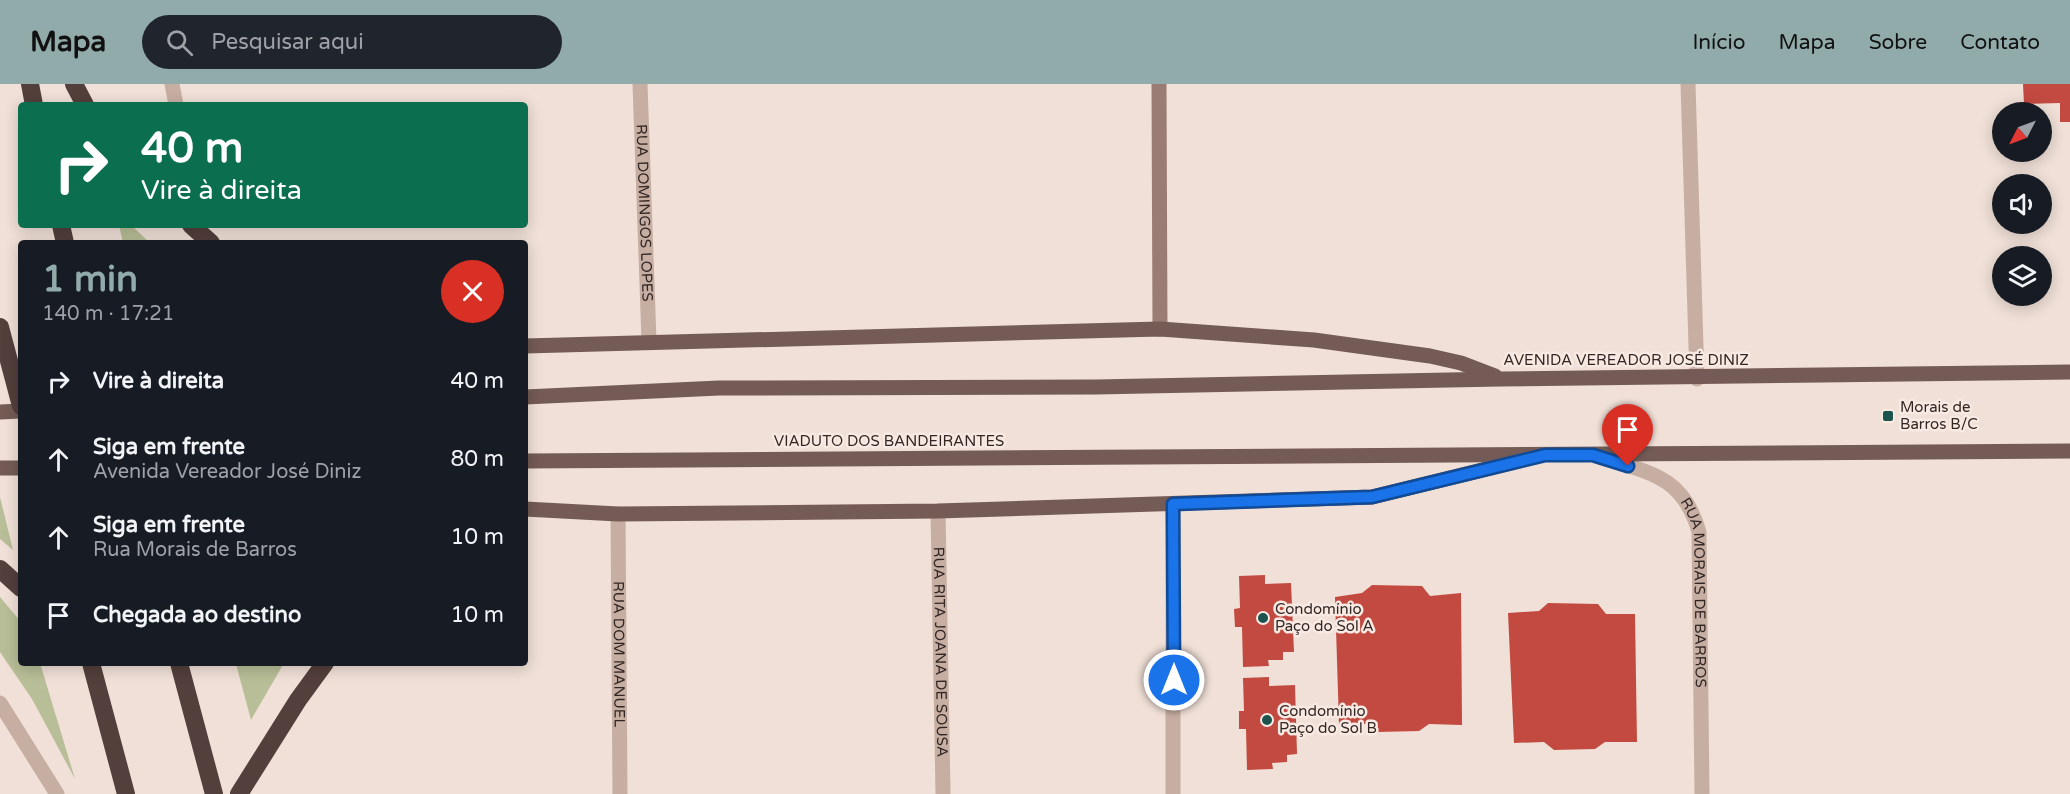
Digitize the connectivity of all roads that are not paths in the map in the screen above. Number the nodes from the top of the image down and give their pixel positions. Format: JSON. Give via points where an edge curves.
{"nodes":[{"id":1,"x":30,"y":84,"type":"edge"},
{"id":2,"x":74,"y":84,"type":"edge"},
{"id":3,"x":172,"y":84,"type":"edge"},
{"id":4,"x":640,"y":84,"type":"edge"},
{"id":5,"x":1159,"y":84,"type":"edge"},
{"id":6,"x":1688,"y":84,"type":"edge"},
{"id":7,"x":33,"y":102,"type":"edge"},
{"id":8,"x":83,"y":102,"type":"edge"},
{"id":9,"x":175,"y":102,"type":"edge"},
{"id":10,"x":194,"y":228,"type":"edge"},
{"id":11,"x":208,"y":240,"type":"edge"},
{"id":12,"x":0,"y":327,"type":"edge"},
{"id":13,"x":1160,"y":329,"type":"junction"},
{"id":14,"x":649,"y":340,"type":"junction"},
{"id":15,"x":528,"y":346,"type":"edge"},
{"id":16,"x":2070,"y":372,"type":"edge"},
{"id":17,"x":1500,"y":379,"type":"junction"},
{"id":18,"x":1697,"y":379,"type":"junction"},
{"id":19,"x":18,"y":395,"type":"edge"},
{"id":20,"x":528,"y":397,"type":"edge"},
{"id":21,"x":0,"y":411,"type":"edge"},
{"id":22,"x":18,"y":411,"type":"edge"},
{"id":23,"x":2070,"y":451,"type":"edge"},
{"id":24,"x":1545,"y":455,"type":"junction"},
{"id":25,"x":1593,"y":455,"type":"junction"},
{"id":26,"x":528,"y":461,"type":"edge"},
{"id":27,"x":0,"y":468,"type":"edge"},
{"id":28,"x":18,"y":468,"type":"edge"},
{"id":29,"x":1173,"y":504,"type":"junction"},
{"id":30,"x":528,"y":509,"type":"edge"},
{"id":31,"x":938,"y":511,"type":"junction"},
{"id":32,"x":618,"y":514,"type":"junction"},
{"id":33,"x":0,"y":569,"type":"edge"},
{"id":34,"x":18,"y":585,"type":"edge"},
{"id":35,"x":91,"y":666,"type":"edge"},
{"id":36,"x":180,"y":666,"type":"edge"},
{"id":37,"x":323,"y":666,"type":"edge"},
{"id":38,"x":0,"y":703,"type":"edge"},
{"id":39,"x":57,"y":794,"type":"edge"},
{"id":40,"x":126,"y":794,"type":"edge"},
{"id":41,"x":214,"y":794,"type":"edge"},
{"id":42,"x":239,"y":794,"type":"edge"},
{"id":43,"x":620,"y":794,"type":"edge"},
{"id":44,"x":943,"y":794,"type":"edge"},
{"id":45,"x":1173,"y":794,"type":"edge"},
{"id":46,"x":1702,"y":794,"type":"edge"}],
"edges":[{"from":1,"to":7,"type":"highway"},
{"from":2,"to":8,"type":"highway"},
{"from":3,"to":9,"type":"street"},
{"from":4,"to":14,"type":"street","name":"RUA DOMINGOS LOPES"},
{"from":5,"to":13,"type":"street"},
{"from":6,"to":18,"type":"street"},
{"from":10,"to":11,"type":"highway"},
{"from":12,"to":19,"type":"highway"},
{"from":13,"to":14,"type":"main road"},
{"from":13,"to":17,"type":"main road","via":[[1314,340],[1419,355],[1461,363]]},
{"from":14,"to":15,"type":"main road"},
{"from":16,"to":18,"type":"main road","name":"AVENIDA VEREADOR JOSÉ DINIZ"},
{"from":17,"to":18,"type":"main road","name":"AVENIDA VEREADOR JOSÉ DINIZ"},
{"from":17,"to":20,"type":"main road","name":"AVENIDA VEREADOR JOSÉ DINIZ","via":[[1183,386],[720,388]]},
{"from":21,"to":22,"type":"main road"},
{"from":23,"to":25,"type":"main road"},
{"from":24,"to":25,"type":"main road"},
{"from":24,"to":26,"type":"main road","name":"VIADUTO DOS BANDEIRANTES"},
{"from":24,"to":29,"type":"main road","via":[[1372,497]]},
{"from":25,"to":46,"type":"street","name":"RUA MORAIS DE BARROS","via":[[1663,479],[1693,510],[1699,532]]},
{"from":27,"to":28,"type":"main road"},
{"from":29,"to":31,"type":"main road"},
{"from":29,"to":45,"type":"street"},
{"from":30,"to":32,"type":"main road"},
{"from":31,"to":32,"type":"main road"},
{"from":31,"to":44,"type":"street","name":"RUA RITA JOANA DE SOUSA"},
{"from":32,"to":43,"type":"street","name":"RUA DOM MANUEL"},
{"from":33,"to":34,"type":"highway"},
{"from":35,"to":40,"type":"highway"},
{"from":36,"to":41,"type":"highway"},
{"from":37,"to":42,"type":"highway"},
{"from":38,"to":39,"type":"street"}]}
